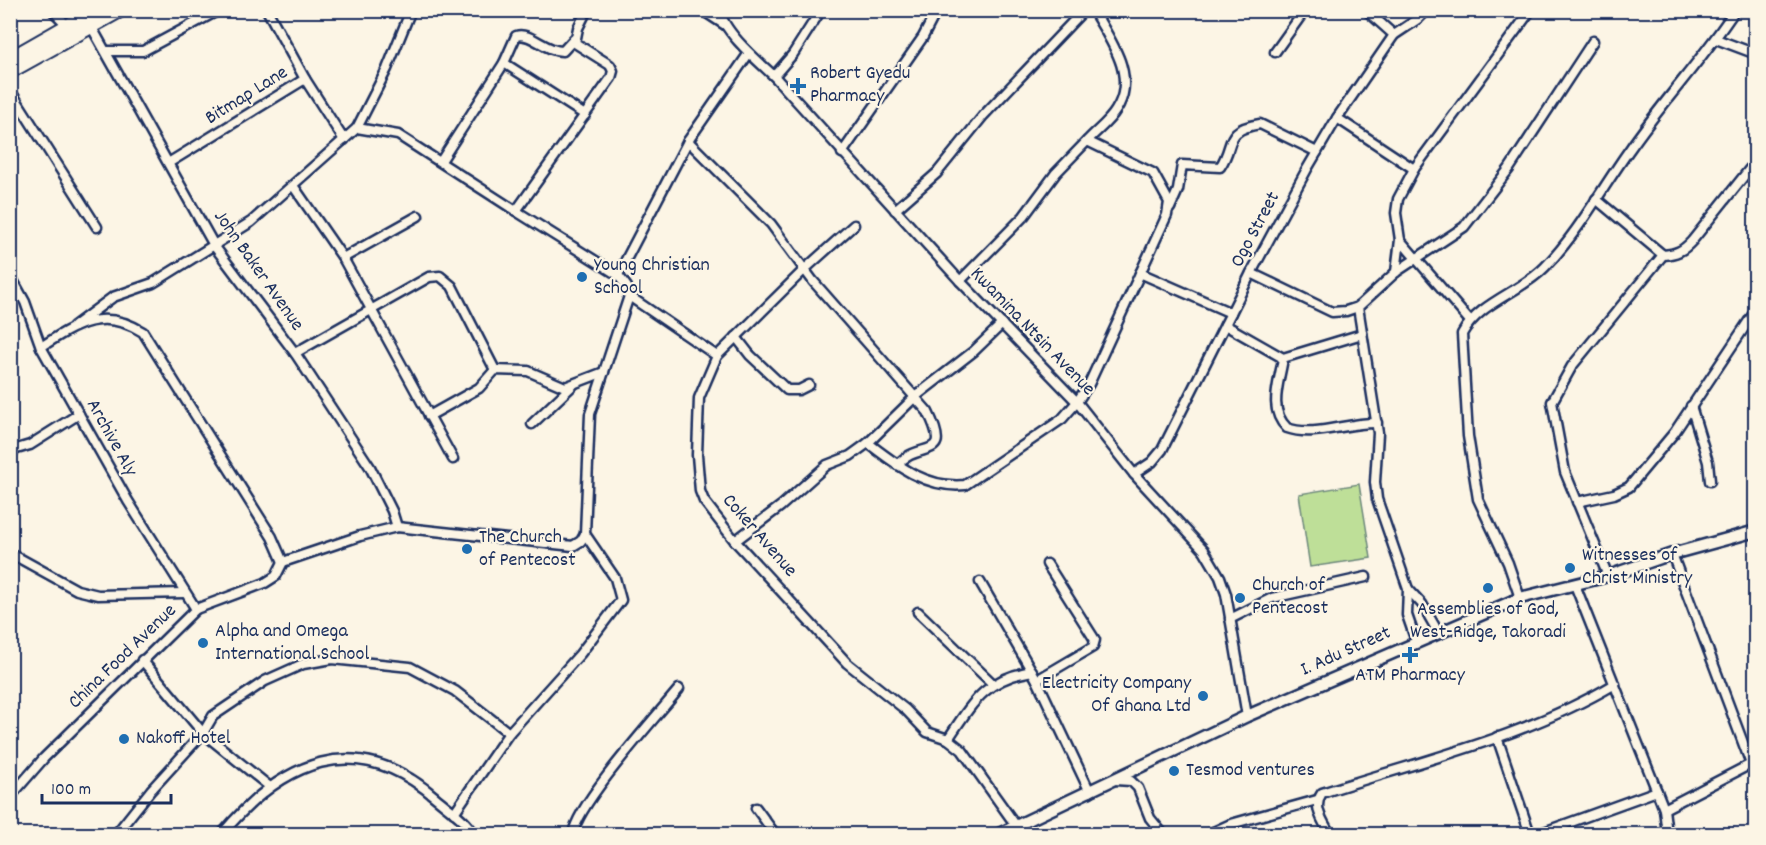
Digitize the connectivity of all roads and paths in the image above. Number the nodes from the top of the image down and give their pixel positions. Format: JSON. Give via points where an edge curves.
{"nodes":[{"id":1,"x":52,"y":10,"type":"edge"},
{"id":2,"x":96,"y":10,"type":"edge"},
{"id":3,"x":120,"y":10,"type":"edge"},
{"id":4,"x":219,"y":10,"type":"edge"},
{"id":5,"x":267,"y":10,"type":"edge"},
{"id":6,"x":411,"y":10,"type":"edge"},
{"id":7,"x":587,"y":10,"type":"edge"},
{"id":8,"x":702,"y":10,"type":"edge"},
{"id":9,"x":720,"y":10,"type":"edge"},
{"id":10,"x":821,"y":10,"type":"edge"},
{"id":11,"x":937,"y":10,"type":"edge"},
{"id":12,"x":1084,"y":10,"type":"edge"},
{"id":13,"x":1093,"y":10,"type":"edge"},
{"id":14,"x":1305,"y":10,"type":"edge"},
{"id":15,"x":1366,"y":10,"type":"edge"},
{"id":16,"x":1426,"y":10,"type":"edge"},
{"id":17,"x":1531,"y":10,"type":"edge"},
{"id":18,"x":1735,"y":10,"type":"edge"},
{"id":19,"x":68,"y":26,"type":"junction"},
{"id":20,"x":92,"y":26,"type":"junction"},
{"id":21,"x":728,"y":27,"type":"junction"},
{"id":22,"x":1394,"y":35,"type":"junction"},
{"id":23,"x":574,"y":39,"type":"junction"},
{"id":24,"x":1716,"y":39,"type":"junction"},
{"id":25,"x":1593,"y":41,"type":"dead end"},
{"id":26,"x":106,"y":51,"type":"junction"},
{"id":27,"x":749,"y":52,"type":"junction"},
{"id":28,"x":1275,"y":52,"type":"dead end"},
{"id":29,"x":1755,"y":54,"type":"edge"},
{"id":30,"x":10,"y":58,"type":"edge"},
{"id":31,"x":504,"y":63,"type":"junction"},
{"id":32,"x":10,"y":71,"type":"edge"},
{"id":33,"x":774,"y":76,"type":"junction"},
{"id":34,"x":305,"y":79,"type":"junction"},
{"id":35,"x":10,"y":90,"type":"edge"},
{"id":36,"x":585,"y":115,"type":"junction"},
{"id":37,"x":1337,"y":118,"type":"junction"},
{"id":38,"x":357,"y":128,"type":"junction"},
{"id":39,"x":344,"y":140,"type":"junction"},
{"id":40,"x":688,"y":141,"type":"junction"},
{"id":41,"x":1087,"y":141,"type":"junction"},
{"id":42,"x":1317,"y":152,"type":"junction"},
{"id":43,"x":842,"y":153,"type":"junction"},
{"id":44,"x":441,"y":161,"type":"junction"},
{"id":45,"x":1755,"y":161,"type":"edge"},
{"id":46,"x":170,"y":162,"type":"junction"},
{"id":47,"x":1414,"y":169,"type":"junction"},
{"id":48,"x":294,"y":186,"type":"junction"},
{"id":49,"x":1596,"y":199,"type":"junction"},
{"id":50,"x":1170,"y":208,"type":"junction"},
{"id":51,"x":895,"y":210,"type":"junction"},
{"id":52,"x":516,"y":211,"type":"junction"},
{"id":53,"x":418,"y":216,"type":"dead end"},
{"id":54,"x":854,"y":225,"type":"dead end"},
{"id":55,"x":97,"y":227,"type":"dead end"},
{"id":56,"x":1400,"y":240,"type":"junction"},
{"id":57,"x":215,"y":247,"type":"junction"},
{"id":58,"x":1663,"y":255,"type":"junction"},
{"id":59,"x":343,"y":258,"type":"junction"},
{"id":60,"x":1418,"y":260,"type":"junction"},
{"id":61,"x":805,"y":269,"type":"junction"},
{"id":62,"x":1396,"y":272,"type":"junction"},
{"id":63,"x":1140,"y":273,"type":"junction"},
{"id":64,"x":1251,"y":273,"type":"junction"},
{"id":65,"x":10,"y":275,"type":"edge"},
{"id":66,"x":618,"y":275,"type":"junction"},
{"id":67,"x":960,"y":281,"type":"junction"},
{"id":68,"x":629,"y":296,"type":"junction"},
{"id":69,"x":1358,"y":307,"type":"junction"},
{"id":70,"x":1755,"y":310,"type":"edge"},
{"id":71,"x":372,"y":311,"type":"junction"},
{"id":72,"x":1231,"y":313,"type":"junction"},
{"id":73,"x":1469,"y":320,"type":"junction"},
{"id":74,"x":1002,"y":324,"type":"junction"},
{"id":75,"x":1226,"y":325,"type":"junction"},
{"id":76,"x":74,"y":326,"type":"junction"},
{"id":77,"x":1362,"y":334,"type":"junction"},
{"id":78,"x":736,"y":337,"type":"junction"},
{"id":79,"x":41,"y":347,"type":"junction"},
{"id":80,"x":295,"y":353,"type":"junction"},
{"id":81,"x":717,"y":356,"type":"junction"},
{"id":82,"x":1283,"y":358,"type":"junction"},
{"id":83,"x":495,"y":370,"type":"junction"},
{"id":84,"x":604,"y":372,"type":"junction"},
{"id":85,"x":574,"y":385,"type":"junction"},
{"id":86,"x":809,"y":385,"type":"dead end"},
{"id":87,"x":916,"y":396,"type":"junction"},
{"id":88,"x":1077,"y":402,"type":"junction"},
{"id":89,"x":1691,"y":406,"type":"junction"},
{"id":90,"x":79,"y":414,"type":"junction"},
{"id":91,"x":429,"y":416,"type":"junction"},
{"id":92,"x":1377,"y":423,"type":"junction"},
{"id":93,"x":532,"y":424,"type":"dead end"},
{"id":94,"x":868,"y":443,"type":"junction"},
{"id":95,"x":10,"y":451,"type":"edge"},
{"id":96,"x":453,"y":459,"type":"dead end"},
{"id":97,"x":897,"y":465,"type":"junction"},
{"id":98,"x":1134,"y":474,"type":"junction"},
{"id":99,"x":1710,"y":481,"type":"dead end"},
{"id":100,"x":1577,"y":502,"type":"junction"},
{"id":101,"x":397,"y":527,"type":"junction"},
{"id":102,"x":1755,"y":532,"type":"edge"},
{"id":103,"x":585,"y":534,"type":"junction"},
{"id":104,"x":735,"y":541,"type":"junction"},
{"id":105,"x":10,"y":553,"type":"edge"},
{"id":106,"x":1672,"y":554,"type":"junction"},
{"id":107,"x":283,"y":562,"type":"junction"},
{"id":108,"x":1047,"y":564,"type":"dead end"},
{"id":109,"x":1608,"y":576,"type":"junction"},
{"id":110,"x":1366,"y":577,"type":"dead end"},
{"id":111,"x":980,"y":582,"type":"dead end"},
{"id":112,"x":1575,"y":585,"type":"junction"},
{"id":113,"x":1408,"y":589,"type":"junction"},
{"id":114,"x":184,"y":593,"type":"junction"},
{"id":115,"x":1520,"y":598,"type":"junction"},
{"id":116,"x":196,"y":609,"type":"junction"},
{"id":117,"x":918,"y":612,"type":"dead end"},
{"id":118,"x":1230,"y":619,"type":"junction"},
{"id":119,"x":1438,"y":632,"type":"junction"},
{"id":120,"x":1416,"y":641,"type":"junction"},
{"id":121,"x":142,"y":660,"type":"junction"},
{"id":122,"x":1032,"y":671,"type":"junction"},
{"id":123,"x":1037,"y":680,"type":"junction"},
{"id":124,"x":993,"y":684,"type":"junction"},
{"id":125,"x":1616,"y":684,"type":"junction"},
{"id":126,"x":679,"y":689,"type":"dead end"},
{"id":127,"x":1247,"y":716,"type":"junction"},
{"id":128,"x":203,"y":733,"type":"junction"},
{"id":129,"x":509,"y":733,"type":"junction"},
{"id":130,"x":1497,"y":737,"type":"junction"},
{"id":131,"x":948,"y":739,"type":"junction"},
{"id":132,"x":1753,"y":768,"type":"edge"},
{"id":133,"x":1115,"y":780,"type":"junction"},
{"id":134,"x":270,"y":787,"type":"junction"},
{"id":135,"x":1656,"y":791,"type":"junction"},
{"id":136,"x":1090,"y":792,"type":"junction"},
{"id":137,"x":10,"y":797,"type":"edge"},
{"id":138,"x":1317,"y":800,"type":"junction"},
{"id":139,"x":756,"y":808,"type":"dead end"},
{"id":140,"x":1664,"y":809,"type":"junction"},
{"id":141,"x":454,"y":813,"type":"junction"},
{"id":142,"x":1020,"y":831,"type":"edge"},
{"id":143,"x":116,"y":834,"type":"edge"},
{"id":144,"x":222,"y":834,"type":"edge"},
{"id":145,"x":474,"y":834,"type":"edge"},
{"id":146,"x":573,"y":834,"type":"edge"},
{"id":147,"x":775,"y":834,"type":"edge"},
{"id":148,"x":999,"y":834,"type":"edge"},
{"id":149,"x":1163,"y":834,"type":"edge"},
{"id":150,"x":1209,"y":834,"type":"edge"},
{"id":151,"x":1330,"y":834,"type":"edge"},
{"id":152,"x":1530,"y":834,"type":"edge"},
{"id":153,"x":1538,"y":834,"type":"edge"},
{"id":154,"x":1667,"y":834,"type":"edge"}],
"edges":[{"from":1,"to":19,"type":"street"},
{"from":2,"to":19,"type":"highway"},
{"from":3,"to":20,"type":"highway"},
{"from":4,"to":26,"type":"street","via":[[143,51]]},
{"from":5,"to":34,"type":"street","name":"Bitmap Lane"},
{"from":6,"to":38,"type":"street"},
{"from":7,"to":23,"type":"street"},
{"from":8,"to":21,"type":"street"},
{"from":9,"to":21,"type":"street","name":"Kwamina Ntsin Avenue"},
{"from":10,"to":33,"type":"street"},
{"from":11,"to":43,"type":"street","via":[[923,37]]},
{"from":12,"to":51,"type":"street","via":[[983,116],[937,173]]},
{"from":13,"to":41,"type":"street","via":[[1119,58],[1124,85],[1116,110]]},
{"from":14,"to":28,"type":"street"},
{"from":15,"to":22,"type":"street"},
{"from":16,"to":22,"type":"street"},
{"from":17,"to":47,"type":"street"},
{"from":18,"to":24,"type":"street"},
{"from":19,"to":30,"type":"highway"},
{"from":20,"to":26,"type":"street","name":"John Baker Avenue"},
{"from":20,"to":32,"type":"highway"},
{"from":21,"to":27,"type":"street","name":"Kwamina Ntsin Avenue"},
{"from":22,"to":37,"type":"street","name":"Ogo Street"},
{"from":23,"to":31,"type":"street","via":[[563,51],[556,51],[520,34],[511,42]]},
{"from":23,"to":36,"type":"street","via":[[613,71]]},
{"from":24,"to":29,"type":"street"},
{"from":24,"to":49,"type":"street"},
{"from":25,"to":60,"type":"street","via":[[1479,210],[1464,227]]},
{"from":26,"to":46,"type":"street","name":"John Baker Avenue"},
{"from":27,"to":33,"type":"street","name":"Kwamina Ntsin Avenue"},
{"from":27,"to":40,"type":"street"},
{"from":31,"to":36,"type":"street"},
{"from":31,"to":44,"type":"street"},
{"from":33,"to":43,"type":"street","name":"Kwamina Ntsin Avenue"},
{"from":34,"to":39,"type":"street"},
{"from":34,"to":46,"type":"street","name":"Bitmap Lane"},
{"from":35,"to":55,"type":"street"},
{"from":36,"to":52,"type":"street"},
{"from":37,"to":42,"type":"street","name":"Ogo Street"},
{"from":37,"to":47,"type":"street"},
{"from":38,"to":39,"type":"street"},
{"from":38,"to":44,"type":"street","via":[[398,135]]},
{"from":39,"to":48,"type":"street"},
{"from":40,"to":61,"type":"street","via":[[757,208]]},
{"from":40,"to":66,"type":"street"},
{"from":41,"to":50,"type":"street","via":[[1153,173]]},
{"from":41,"to":67,"type":"street","via":[[1010,232]]},
{"from":42,"to":50,"type":"street","via":[[1260,124],[1238,131],[1231,137],[1220,167],[1182,165]]},
{"from":42,"to":64,"type":"street","name":"Ogo Street"},
{"from":43,"to":51,"type":"street","name":"Kwamina Ntsin Avenue"},
{"from":44,"to":52,"type":"street"},
{"from":45,"to":58,"type":"street","via":[[1683,250]]},
{"from":46,"to":57,"type":"street","name":"John Baker Avenue"},
{"from":47,"to":56,"type":"street","via":[[1398,199]]},
{"from":48,"to":57,"type":"street"},
{"from":48,"to":59,"type":"street"},
{"from":49,"to":58,"type":"street"},
{"from":49,"to":73,"type":"street","via":[[1574,234],[1544,268]]},
{"from":50,"to":63,"type":"street"},
{"from":51,"to":67,"type":"street","name":"Kwamina Ntsin Avenue"},
{"from":52,"to":66,"type":"street"},
{"from":53,"to":59,"type":"street"},
{"from":54,"to":61,"type":"street","name":"Coker Avenue"},
{"from":56,"to":60,"type":"street"},
{"from":56,"to":62,"type":"street"},
{"from":57,"to":76,"type":"street","via":[[153,283],[113,297]]},
{"from":57,"to":80,"type":"street","name":"John Baker Avenue"},
{"from":58,"to":100,"type":"street","via":[[1572,366],[1552,402],[1565,472]]},
{"from":59,"to":71,"type":"street"},
{"from":60,"to":62,"type":"street"},
{"from":60,"to":73,"type":"street"},
{"from":61,"to":78,"type":"street","name":"Coker Avenue"},
{"from":61,"to":87,"type":"street"},
{"from":62,"to":69,"type":"street"},
{"from":63,"to":72,"type":"street"},
{"from":63,"to":88,"type":"street"},
{"from":64,"to":69,"type":"street","via":[[1332,312]]},
{"from":64,"to":72,"type":"street","name":"Ogo Street"},
{"from":65,"to":79,"type":"street","name":"Archive Aly","via":[[25,302]]},
{"from":66,"to":68,"type":"street"},
{"from":67,"to":74,"type":"street","name":"Kwamina Ntsin Avenue"},
{"from":68,"to":81,"type":"street"},
{"from":68,"to":84,"type":"street"},
{"from":69,"to":77,"type":"street"},
{"from":70,"to":89,"type":"street"},
{"from":71,"to":80,"type":"street"},
{"from":71,"to":83,"type":"street","via":[[429,277],[440,276],[452,286]]},
{"from":71,"to":91,"type":"street"},
{"from":72,"to":75,"type":"street","name":"Ogo Street"},
{"from":73,"to":115,"type":"street","via":[[1462,334],[1463,378],[1478,499]]},
{"from":74,"to":87,"type":"street"},
{"from":74,"to":88,"type":"street","name":"Kwamina Ntsin Avenue"},
{"from":75,"to":82,"type":"street"},
{"from":75,"to":98,"type":"street","name":"Ogo Street","via":[[1162,450]]},
{"from":76,"to":79,"type":"street"},
{"from":76,"to":107,"type":"street","via":[[99,319],[117,320],[135,327],[150,340],[272,537]]},
{"from":77,"to":82,"type":"street"},
{"from":77,"to":92,"type":"street"},
{"from":78,"to":81,"type":"street","name":"Coker Avenue"},
{"from":78,"to":86,"type":"street","via":[[787,390]]},
{"from":79,"to":90,"type":"street","name":"Archive Aly"},
{"from":80,"to":101,"type":"street","name":"John Baker Avenue","via":[[370,467]]},
{"from":81,"to":104,"type":"street","name":"Coker Avenue","via":[[699,398],[698,472],[704,501]]},
{"from":82,"to":92,"type":"street","via":[[1276,403],[1278,415],[1287,428],[1313,432],[1356,422]]},
{"from":83,"to":85,"type":"street","via":[[528,371],[560,386]]},
{"from":83,"to":91,"type":"street","via":[[479,388]]},
{"from":84,"to":85,"type":"street"},
{"from":84,"to":103,"type":"street","via":[[590,414]]},
{"from":85,"to":93,"type":"street"},
{"from":87,"to":94,"type":"street"},
{"from":87,"to":97,"type":"street","via":[[928,412],[938,439],[926,451],[909,454]]},
{"from":88,"to":97,"type":"street","via":[[1062,419],[965,485],[921,479]]},
{"from":88,"to":98,"type":"street","name":"Kwamina Ntsin Avenue"},
{"from":89,"to":99,"type":"street"},
{"from":89,"to":100,"type":"street","via":[[1629,487]]},
{"from":90,"to":95,"type":"street","via":[[30,445]]},
{"from":90,"to":114,"type":"street","name":"Archive Aly"},
{"from":91,"to":96,"type":"street"},
{"from":92,"to":113,"type":"street","via":[[1377,500]]},
{"from":94,"to":97,"type":"street"},
{"from":94,"to":104,"type":"street","via":[[827,465]]},
{"from":98,"to":118,"type":"street","name":"Kwamina Ntsin Avenue","via":[[1204,550],[1220,577]]},
{"from":100,"to":109,"type":"street"},
{"from":101,"to":103,"type":"street","name":"China Food Avenue","via":[[573,546]]},
{"from":101,"to":107,"type":"street","name":"China Food Avenue"},
{"from":102,"to":106,"type":"street","name":"I. Adu Street"},
{"from":103,"to":129,"type":"street","via":[[615,578],[621,600],[580,654]]},
{"from":104,"to":131,"type":"street","name":"Coker Avenue","via":[[847,663],[927,732]]},
{"from":105,"to":114,"type":"street","via":[[77,590],[98,595]]},
{"from":106,"to":109,"type":"street","name":"I. Adu Street"},
{"from":106,"to":132,"type":"street"},
{"from":107,"to":116,"type":"street","name":"China Food Avenue","via":[[276,576],[265,583]]},
{"from":108,"to":123,"type":"street","via":[[1095,640],[1093,647]]},
{"from":109,"to":112,"type":"street","name":"I. Adu Street"},
{"from":110,"to":118,"type":"street","via":[[1272,598]]},
{"from":111,"to":122,"type":"street"},
{"from":112,"to":115,"type":"street","name":"I. Adu Street"},
{"from":112,"to":125,"type":"street"},
{"from":113,"to":119,"type":"street"},
{"from":113,"to":120,"type":"street","via":[[1407,615]]},
{"from":114,"to":116,"type":"street","name":"Archive Aly"},
{"from":115,"to":119,"type":"street","name":"I. Adu Street"},
{"from":116,"to":121,"type":"street","name":"China Food Avenue"},
{"from":117,"to":124,"type":"street"},
{"from":118,"to":127,"type":"street","name":"Kwamina Ntsin Avenue"},
{"from":119,"to":120,"type":"street","name":"I. Adu Street"},
{"from":120,"to":127,"type":"street","name":"I. Adu Street"},
{"from":121,"to":128,"type":"street"},
{"from":121,"to":137,"type":"street","name":"China Food Avenue"},
{"from":122,"to":123,"type":"street"},
{"from":122,"to":124,"type":"street"},
{"from":123,"to":136,"type":"street"},
{"from":124,"to":131,"type":"street","via":[[976,699]]},
{"from":125,"to":130,"type":"street","via":[[1575,708]]},
{"from":125,"to":135,"type":"street"},
{"from":126,"to":146,"type":"street","via":[[596,792],[576,820]]},
{"from":127,"to":133,"type":"street","name":"I. Adu Street"},
{"from":128,"to":129,"type":"street","via":[[213,716],[264,681],[303,664],[332,659],[410,667],[455,691]]},
{"from":128,"to":134,"type":"street"},
{"from":128,"to":143,"type":"street"},
{"from":129,"to":141,"type":"street"},
{"from":130,"to":138,"type":"street","via":[[1322,793]]},
{"from":130,"to":152,"type":"street"},
{"from":131,"to":142,"type":"street","name":"Coker Avenue","via":[[962,750]]},
{"from":132,"to":140,"type":"street"},
{"from":133,"to":136,"type":"street","name":"I. Adu Street"},
{"from":133,"to":149,"type":"street","via":[[1131,781],[1138,788],[1150,818]]},
{"from":134,"to":141,"type":"street","via":[[306,766],[335,758],[353,758],[416,780]]},
{"from":134,"to":144,"type":"street"},
{"from":135,"to":140,"type":"street"},
{"from":135,"to":153,"type":"street"},
{"from":136,"to":142,"type":"street","name":"I. Adu Street"},
{"from":138,"to":150,"type":"street"},
{"from":138,"to":151,"type":"street"},
{"from":139,"to":147,"type":"street"},
{"from":140,"to":154,"type":"street"},
{"from":141,"to":145,"type":"street","via":[[469,824]]},
{"from":142,"to":148,"type":"street","name":"I. Adu Street"}]}
